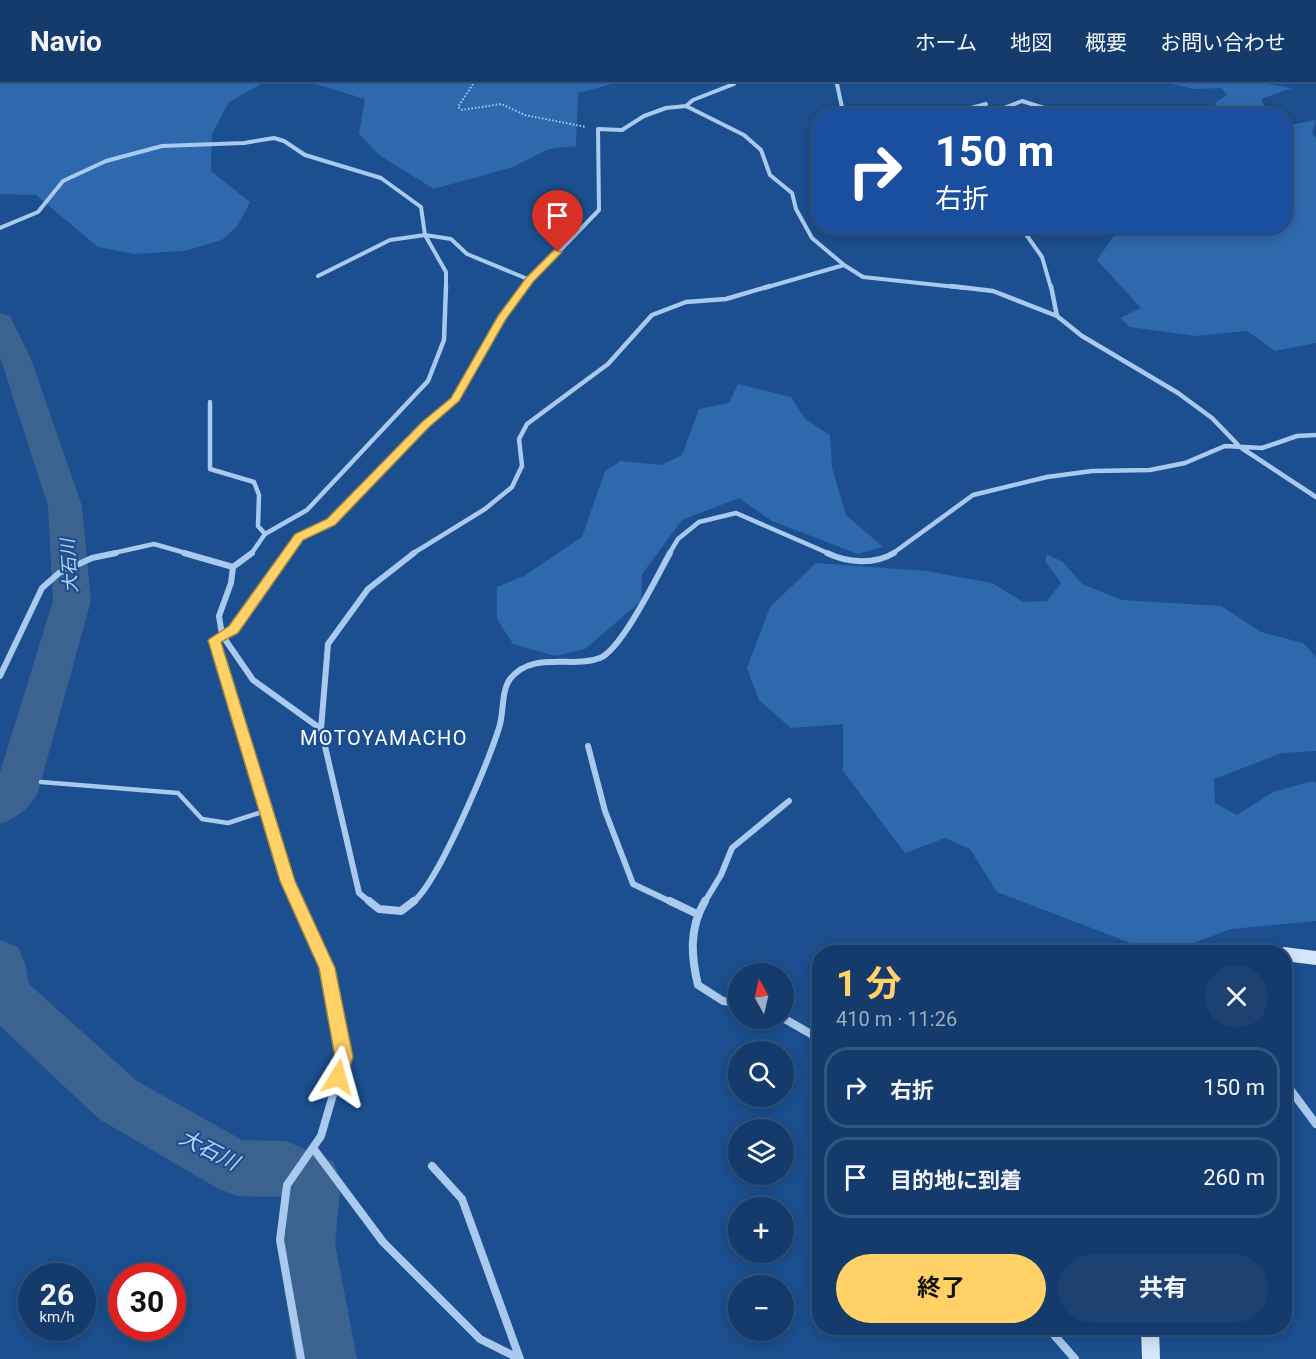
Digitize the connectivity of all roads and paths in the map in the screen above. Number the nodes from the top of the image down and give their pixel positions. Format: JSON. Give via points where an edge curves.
{"nodes":[{"id":1,"x":472,"y":84,"type":"edge"},
{"id":2,"x":734,"y":84,"type":"edge"},
{"id":3,"x":837,"y":84,"type":"edge"},
{"id":4,"x":986,"y":104,"type":"dead end"},
{"id":5,"x":686,"y":106,"type":"junction"},
{"id":6,"x":842,"y":108,"type":"edge"},
{"id":7,"x":971,"y":108,"type":"edge"},
{"id":8,"x":1003,"y":108,"type":"edge"},
{"id":9,"x":1046,"y":108,"type":"edge"},
{"id":10,"x":598,"y":129,"type":"junction"},
{"id":11,"x":0,"y":228,"type":"edge"},
{"id":12,"x":1028,"y":234,"type":"edge"},
{"id":13,"x":425,"y":235,"type":"junction"},
{"id":14,"x":844,"y":265,"type":"junction"},
{"id":15,"x":318,"y":276,"type":"dead end"},
{"id":16,"x":530,"y":280,"type":"junction"},
{"id":17,"x":1057,"y":316,"type":"junction"},
{"id":18,"x":210,"y":402,"type":"dead end"},
{"id":19,"x":1316,"y":435,"type":"edge"},
{"id":20,"x":1240,"y":447,"type":"junction"},
{"id":21,"x":1316,"y":497,"type":"edge"},
{"id":22,"x":266,"y":534,"type":"junction"},
{"id":23,"x":233,"y":567,"type":"junction"},
{"id":24,"x":222,"y":635,"type":"junction"},
{"id":25,"x":0,"y":676,"type":"edge"},
{"id":26,"x":321,"y":729,"type":"junction"},
{"id":27,"x":588,"y":746,"type":"dead end"},
{"id":28,"x":41,"y":782,"type":"dead end"},
{"id":29,"x":789,"y":801,"type":"dead end"},
{"id":30,"x":265,"y":812,"type":"junction"},
{"id":31,"x":697,"y":914,"type":"junction"},
{"id":32,"x":1292,"y":955,"type":"edge"},
{"id":33,"x":1316,"y":958,"type":"edge"},
{"id":34,"x":728,"y":1002,"type":"edge"},
{"id":35,"x":794,"y":1024,"type":"edge"},
{"id":36,"x":812,"y":1035,"type":"edge"},
{"id":37,"x":1292,"y":1092,"type":"edge"},
{"id":38,"x":1316,"y":1124,"type":"edge"},
{"id":39,"x":313,"y":1148,"type":"junction"},
{"id":40,"x":432,"y":1166,"type":"dead end"},
{"id":41,"x":1054,"y":1335,"type":"edge"},
{"id":42,"x":1150,"y":1335,"type":"edge"},
{"id":43,"x":302,"y":1359,"type":"edge"},
{"id":44,"x":520,"y":1359,"type":"edge"},
{"id":45,"x":1075,"y":1359,"type":"edge"},
{"id":46,"x":1151,"y":1359,"type":"edge"}],
"edges":[{"from":1,"to":10,"type":"path","via":[[458,107],[462,110],[501,104],[525,115]]},
{"from":2,"to":5,"type":"street"},
{"from":3,"to":6,"type":"street"},
{"from":4,"to":7,"type":"street"},
{"from":5,"to":10,"type":"street","via":[[644,116],[622,130]]},
{"from":5,"to":14,"type":"street","via":[[736,130],[761,150],[770,175],[792,193],[812,238]]},
{"from":8,"to":9,"type":"street","via":[[1022,100]]},
{"from":10,"to":16,"type":"street","via":[[599,210]]},
{"from":11,"to":13,"type":"street","via":[[38,212],[63,181],[106,162],[162,146],[233,144],[274,138],[313,158],[381,178],[400,189],[421,207]]},
{"from":12,"to":17,"type":"street","via":[[1044,257]]},
{"from":13,"to":15,"type":"street","via":[[390,240]]},
{"from":13,"to":16,"type":"street","via":[[451,239],[467,254]]},
{"from":13,"to":22,"type":"street","via":[[446,272],[447,307],[444,340],[428,381],[307,510]]},
{"from":14,"to":17,"type":"street","via":[[863,277],[883,281],[993,291]]},
{"from":14,"to":26,"type":"street","via":[[726,299],[686,302],[652,315],[608,364],[527,424],[519,439],[522,466],[512,488],[420,548],[368,589],[328,644]]},
{"from":16,"to":24,"type":"street","via":[[502,318],[456,399],[426,424],[331,522],[299,537],[234,630]]},
{"from":17,"to":20,"type":"street","via":[[1082,336],[1178,393],[1212,418]]},
{"from":18,"to":22,"type":"street","via":[[210,469],[254,482],[259,495],[258,526]]},
{"from":19,"to":20,"type":"street","via":[[1297,436],[1262,448]]},
{"from":20,"to":21,"type":"street"},
{"from":20,"to":26,"type":"street","via":[[1225,446],[1185,463],[1150,470],[1047,477],[973,495],[891,555],[869,562],[838,558],[736,513],[699,522],[678,539],[619,642],[600,657],[525,665],[508,681],[500,726],[443,858],[419,898],[401,911],[379,909],[359,893]]},
{"from":22,"to":23,"type":"street"},
{"from":23,"to":24,"type":"street","via":[[219,616]]},
{"from":23,"to":25,"type":"street","via":[[154,544],[92,558],[59,573],[42,588]]},
{"from":24,"to":26,"type":"street","via":[[253,680]]},
{"from":24,"to":30,"type":"street","via":[[214,640]]},
{"from":27,"to":31,"type":"street","via":[[605,811],[633,884]]},
{"from":28,"to":30,"type":"lane","via":[[178,793],[202,819],[228,823]]},
{"from":29,"to":31,"type":"street","via":[[732,848]]},
{"from":30,"to":39,"type":"street","via":[[287,881],[327,968],[344,1057],[321,1136]]},
{"from":31,"to":34,"type":"street","via":[[691,955],[698,985]]},
{"from":32,"to":33,"type":"main road"},
{"from":35,"to":36,"type":"street"},
{"from":37,"to":38,"type":"street"},
{"from":39,"to":43,"type":"street","via":[[287,1185],[280,1240]]},
{"from":39,"to":44,"type":"street","via":[[383,1242],[480,1339]]},
{"from":40,"to":44,"type":"street","via":[[462,1199]]},
{"from":41,"to":45,"type":"street"},
{"from":42,"to":46,"type":"main road"}]}
